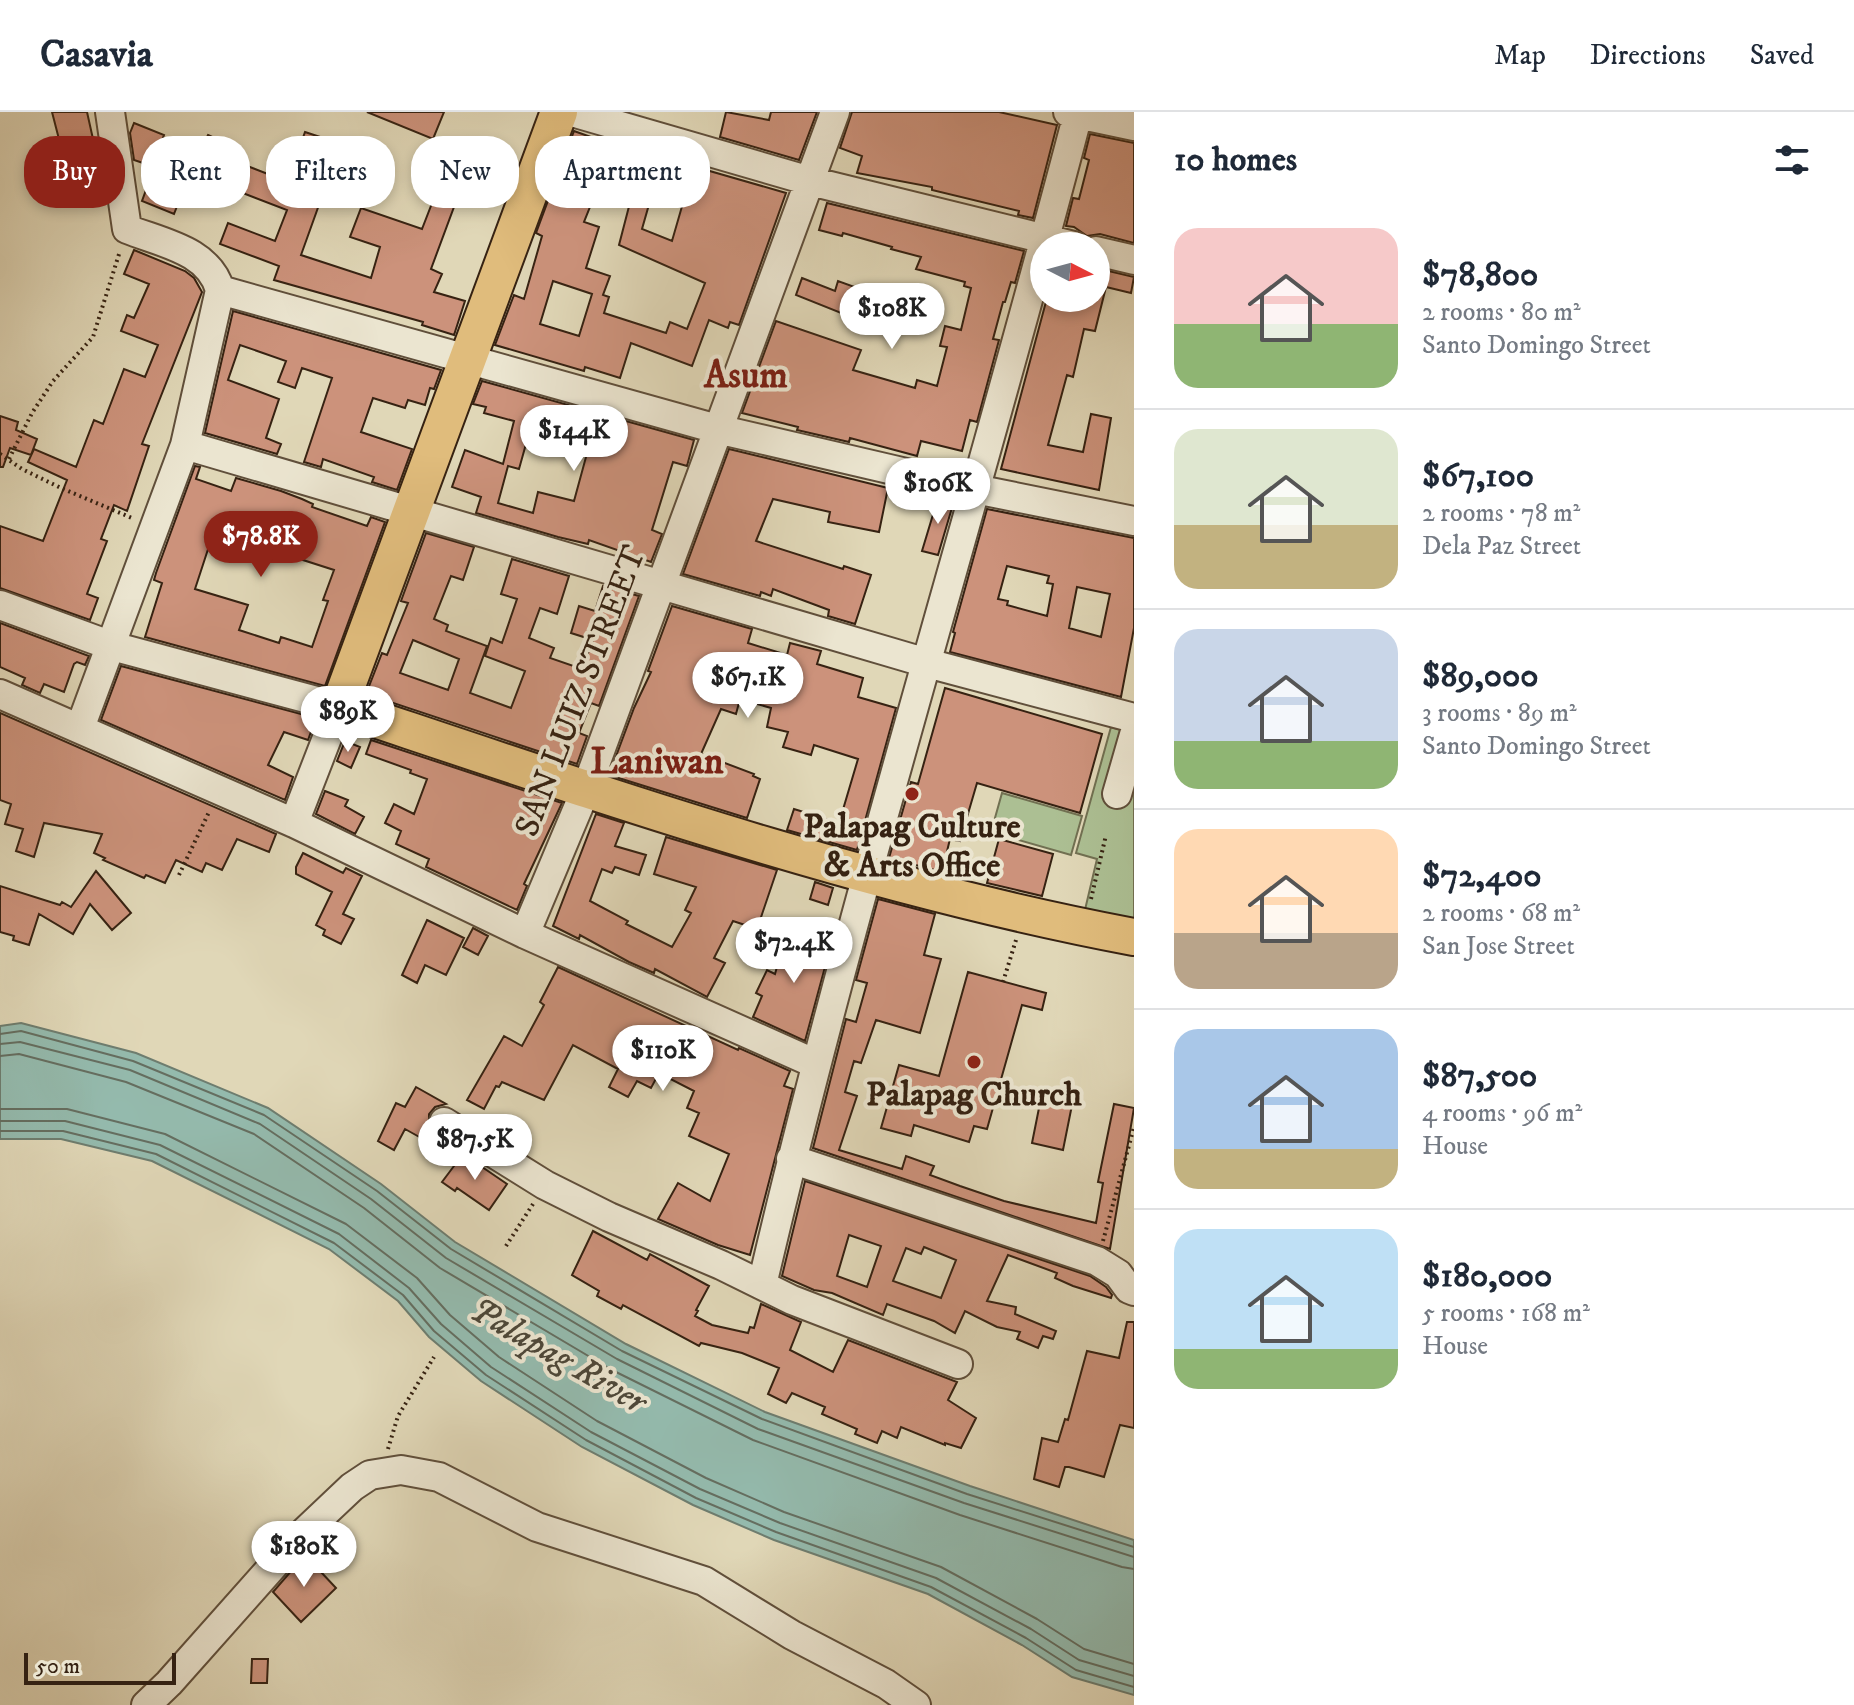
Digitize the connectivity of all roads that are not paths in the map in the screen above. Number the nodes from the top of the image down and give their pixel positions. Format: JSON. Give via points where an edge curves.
{"nodes":[{"id":1,"x":110,"y":112,"type":"edge"},
{"id":2,"x":559,"y":112,"type":"edge"},
{"id":3,"x":572,"y":112,"type":"edge"},
{"id":4,"x":835,"y":112,"type":"edge"},
{"id":5,"x":1073,"y":113,"type":"edge"},
{"id":6,"x":1134,"y":126,"type":"edge"},
{"id":7,"x":810,"y":181,"type":"junction"},
{"id":8,"x":1048,"y":232,"type":"edge"},
{"id":9,"x":1030,"y":235,"type":"edge"},
{"id":10,"x":1110,"y":254,"type":"edge"},
{"id":11,"x":1134,"y":260,"type":"edge"},
{"id":12,"x":220,"y":290,"type":"junction"},
{"id":13,"x":1030,"y":295,"type":"edge"},
{"id":14,"x":468,"y":361,"type":"junction"},
{"id":15,"x":717,"y":429,"type":"junction"},
{"id":16,"x":185,"y":445,"type":"junction"},
{"id":17,"x":975,"y":489,"type":"junction"},
{"id":18,"x":412,"y":514,"type":"junction"},
{"id":19,"x":1134,"y":521,"type":"edge"},
{"id":20,"x":660,"y":586,"type":"junction"},
{"id":21,"x":0,"y":605,"type":"edge"},
{"id":22,"x":112,"y":646,"type":"junction"},
{"id":23,"x":927,"y":663,"type":"junction"},
{"id":24,"x":0,"y":694,"type":"edge"},
{"id":25,"x":339,"y":707,"type":"junction"},
{"id":26,"x":1134,"y":718,"type":"edge"},
{"id":27,"x":80,"y":728,"type":"junction"},
{"id":28,"x":1134,"y":735,"type":"edge"},
{"id":29,"x":586,"y":789,"type":"junction"},
{"id":30,"x":1117,"y":794,"type":"dead end"},
{"id":31,"x":294,"y":823,"type":"junction"},
{"id":32,"x":867,"y":874,"type":"junction"},
{"id":33,"x":525,"y":934,"type":"junction"},
{"id":34,"x":1134,"y":937,"type":"edge"},
{"id":35,"x":816,"y":1064,"type":"junction"},
{"id":36,"x":444,"y":1122,"type":"dead end"},
{"id":37,"x":791,"y":1159,"type":"junction"},
{"id":38,"x":762,"y":1285,"type":"junction"},
{"id":39,"x":1134,"y":1291,"type":"edge"},
{"id":40,"x":958,"y":1364,"type":"dead end"},
{"id":41,"x":146,"y":1705,"type":"edge"},
{"id":42,"x":916,"y":1705,"type":"edge"}],
"edges":[{"from":1,"to":12,"type":"street","via":[[127,229],[201,258],[216,274]]},
{"from":2,"to":14,"type":"main road"},
{"from":3,"to":7,"type":"street"},
{"from":4,"to":7,"type":"street","name":"SAN LUIZ STREET"},
{"from":5,"to":6,"type":"street"},
{"from":5,"to":8,"type":"street"},
{"from":7,"to":9,"type":"street"},
{"from":7,"to":15,"type":"street","name":"SAN LUIZ STREET"},
{"from":10,"to":11,"type":"street"},
{"from":12,"to":14,"type":"street"},
{"from":12,"to":16,"type":"street"},
{"from":13,"to":17,"type":"street"},
{"from":14,"to":15,"type":"street"},
{"from":14,"to":18,"type":"main road"},
{"from":15,"to":17,"type":"street"},
{"from":15,"to":20,"type":"street","name":"SAN LUIZ STREET"},
{"from":16,"to":18,"type":"street"},
{"from":16,"to":22,"type":"street"},
{"from":17,"to":19,"type":"street"},
{"from":17,"to":23,"type":"street"},
{"from":18,"to":20,"type":"street"},
{"from":18,"to":25,"type":"main road"},
{"from":20,"to":23,"type":"street"},
{"from":20,"to":29,"type":"street","name":"SAN LUIZ STREET"},
{"from":21,"to":22,"type":"street"},
{"from":22,"to":25,"type":"street"},
{"from":22,"to":27,"type":"street"},
{"from":23,"to":26,"type":"street"},
{"from":23,"to":32,"type":"street"},
{"from":24,"to":27,"type":"street"},
{"from":25,"to":29,"type":"main road"},
{"from":25,"to":31,"type":"street"},
{"from":27,"to":31,"type":"street"},
{"from":28,"to":30,"type":"street"},
{"from":29,"to":32,"type":"main road"},
{"from":29,"to":33,"type":"street","name":"SAN LUIZ STREET"},
{"from":31,"to":33,"type":"street"},
{"from":32,"to":34,"type":"main road"},
{"from":32,"to":35,"type":"street"},
{"from":33,"to":35,"type":"street"},
{"from":35,"to":37,"type":"street"},
{"from":36,"to":38,"type":"street","via":[[545,1185]]},
{"from":37,"to":38,"type":"street"},
{"from":37,"to":39,"type":"street","via":[[1097,1261]]},
{"from":38,"to":40,"type":"street"},
{"from":41,"to":42,"type":"street","via":[[297,1539],[352,1487],[388,1471],[439,1477],[537,1527],[704,1581]]}]}
